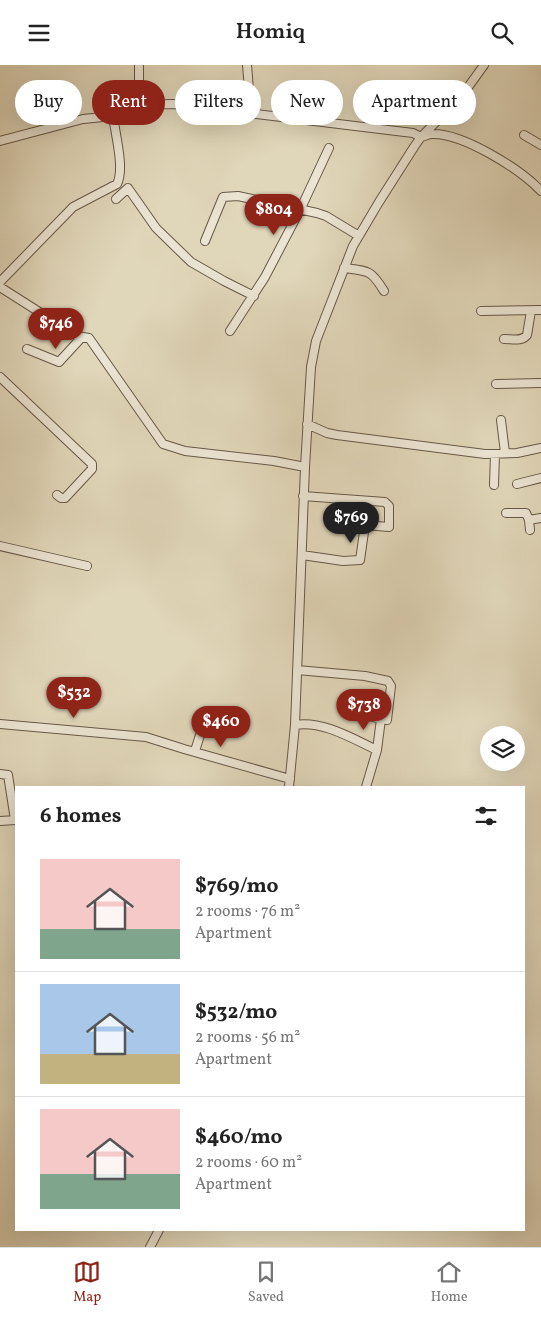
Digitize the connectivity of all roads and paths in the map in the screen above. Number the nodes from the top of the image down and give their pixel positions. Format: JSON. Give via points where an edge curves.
{"nodes":[{"id":1,"x":138,"y":65,"type":"edge"},
{"id":2,"x":247,"y":65,"type":"edge"},
{"id":3,"x":484,"y":65,"type":"edge"},
{"id":4,"x":138,"y":80,"type":"edge"},
{"id":5,"x":248,"y":80,"type":"edge"},
{"id":6,"x":261,"y":116,"type":"edge"},
{"id":7,"x":92,"y":118,"type":"edge"},
{"id":8,"x":114,"y":125,"type":"edge"},
{"id":9,"x":524,"y":135,"type":"dead end"},
{"id":10,"x":421,"y":137,"type":"junction"},
{"id":11,"x":0,"y":141,"type":"edge"},
{"id":12,"x":541,"y":145,"type":"edge"},
{"id":13,"x":329,"y":148,"type":"dead end"},
{"id":14,"x":541,"y":177,"type":"edge"},
{"id":15,"x":533,"y":183,"type":"junction"},
{"id":16,"x":541,"y":191,"type":"edge"},
{"id":17,"x":116,"y":199,"type":"dead end"},
{"id":18,"x":301,"y":208,"type":"junction"},
{"id":19,"x":359,"y":236,"type":"junction"},
{"id":20,"x":205,"y":241,"type":"dead end"},
{"id":21,"x":344,"y":268,"type":"junction"},
{"id":22,"x":0,"y":282,"type":"edge"},
{"id":23,"x":0,"y":287,"type":"edge"},
{"id":24,"x":384,"y":291,"type":"dead end"},
{"id":25,"x":254,"y":296,"type":"junction"},
{"id":26,"x":481,"y":311,"type":"dead end"},
{"id":27,"x":531,"y":311,"type":"junction"},
{"id":28,"x":541,"y":311,"type":"edge"},
{"id":29,"x":230,"y":331,"type":"dead end"},
{"id":30,"x":82,"y":337,"type":"junction"},
{"id":31,"x":504,"y":339,"type":"dead end"},
{"id":32,"x":27,"y":349,"type":"dead end"},
{"id":33,"x":0,"y":377,"type":"edge"},
{"id":34,"x":541,"y":383,"type":"edge"},
{"id":35,"x":496,"y":384,"type":"dead end"},
{"id":36,"x":502,"y":420,"type":"dead end"},
{"id":37,"x":307,"y":424,"type":"junction"},
{"id":38,"x":541,"y":449,"type":"edge"},
{"id":39,"x":505,"y":453,"type":"junction"},
{"id":40,"x":494,"y":454,"type":"junction"},
{"id":41,"x":304,"y":467,"type":"junction"},
{"id":42,"x":541,"y":478,"type":"edge"},
{"id":43,"x":517,"y":484,"type":"dead end"},
{"id":44,"x":494,"y":485,"type":"dead end"},
{"id":45,"x":58,"y":495,"type":"dead end"},
{"id":46,"x":303,"y":495,"type":"junction"},
{"id":47,"x":506,"y":513,"type":"dead end"},
{"id":48,"x":541,"y":518,"type":"edge"},
{"id":49,"x":529,"y":520,"type":"junction"},
{"id":50,"x":530,"y":530,"type":"dead end"},
{"id":51,"x":0,"y":546,"type":"edge"},
{"id":52,"x":302,"y":555,"type":"junction"},
{"id":53,"x":87,"y":566,"type":"dead end"},
{"id":54,"x":297,"y":670,"type":"junction"},
{"id":55,"x":344,"y":710,"type":"dead end"},
{"id":56,"x":381,"y":719,"type":"junction"},
{"id":57,"x":0,"y":724,"type":"edge"},
{"id":58,"x":295,"y":725,"type":"junction"},
{"id":59,"x":200,"y":735,"type":"dead end"},
{"id":60,"x":377,"y":750,"type":"junction"},
{"id":61,"x":195,"y":751,"type":"junction"},
{"id":62,"x":0,"y":774,"type":"edge"},
{"id":63,"x":289,"y":783,"type":"edge"},
{"id":64,"x":366,"y":786,"type":"edge"},
{"id":65,"x":15,"y":814,"type":"edge"},
{"id":66,"x":15,"y":820,"type":"edge"},
{"id":67,"x":0,"y":821,"type":"edge"},
{"id":68,"x":158,"y":1231,"type":"edge"},
{"id":69,"x":150,"y":1247,"type":"edge"}],
"edges":[{"from":1,"to":4,"type":"street"},
{"from":2,"to":5,"type":"street"},
{"from":3,"to":10,"type":"street","via":[[461,97]]},
{"from":6,"to":10,"type":"street","via":[[413,133]]},
{"from":7,"to":11,"type":"street"},
{"from":8,"to":22,"type":"street","via":[[119,166],[117,184],[73,207]]},
{"from":9,"to":12,"type":"street"},
{"from":10,"to":15,"type":"street","via":[[431,134],[460,140],[500,160]]},
{"from":10,"to":19,"type":"street"},
{"from":13,"to":18,"type":"street"},
{"from":14,"to":15,"type":"street"},
{"from":15,"to":16,"type":"street"},
{"from":17,"to":25,"type":"street","via":[[128,188],[156,228],[192,261]]},
{"from":18,"to":19,"type":"street","via":[[326,216]]},
{"from":18,"to":20,"type":"street","via":[[238,196],[222,197]]},
{"from":18,"to":25,"type":"street"},
{"from":19,"to":21,"type":"street"},
{"from":21,"to":24,"type":"street","via":[[368,271]]},
{"from":21,"to":37,"type":"street","via":[[316,341]]},
{"from":23,"to":30,"type":"street"},
{"from":25,"to":29,"type":"street"},
{"from":26,"to":27,"type":"street"},
{"from":27,"to":28,"type":"street"},
{"from":27,"to":31,"type":"street","via":[[525,338]]},
{"from":30,"to":32,"type":"street","via":[[59,362]]},
{"from":30,"to":41,"type":"street","via":[[90,338],[167,447]]},
{"from":33,"to":45,"type":"street","via":[[92,464],[92,469],[65,498]]},
{"from":34,"to":35,"type":"street"},
{"from":36,"to":39,"type":"street"},
{"from":37,"to":40,"type":"street","via":[[337,435]]},
{"from":37,"to":41,"type":"street"},
{"from":38,"to":39,"type":"street"},
{"from":39,"to":40,"type":"street"},
{"from":40,"to":44,"type":"street"},
{"from":41,"to":46,"type":"street"},
{"from":42,"to":43,"type":"street"},
{"from":46,"to":52,"type":"street"},
{"from":46,"to":52,"type":"street","via":[[386,502],[389,505],[388,527],[365,525],[360,559],[342,561]]},
{"from":47,"to":49,"type":"street","via":[[523,512]]},
{"from":48,"to":49,"type":"street"},
{"from":49,"to":50,"type":"street"},
{"from":51,"to":53,"type":"street"},
{"from":52,"to":54,"type":"street"},
{"from":54,"to":56,"type":"street","via":[[388,681],[391,686],[387,720]]},
{"from":54,"to":58,"type":"street"},
{"from":55,"to":56,"type":"street"},
{"from":56,"to":60,"type":"street"},
{"from":57,"to":61,"type":"street","via":[[146,737]]},
{"from":58,"to":60,"type":"street","via":[[305,723],[326,728]]},
{"from":58,"to":63,"type":"street"},
{"from":59,"to":61,"type":"street"},
{"from":60,"to":64,"type":"street"},
{"from":61,"to":63,"type":"street"},
{"from":62,"to":65,"type":"street","via":[[8,775]]},
{"from":66,"to":67,"type":"street"},
{"from":68,"to":69,"type":"street"}]}
